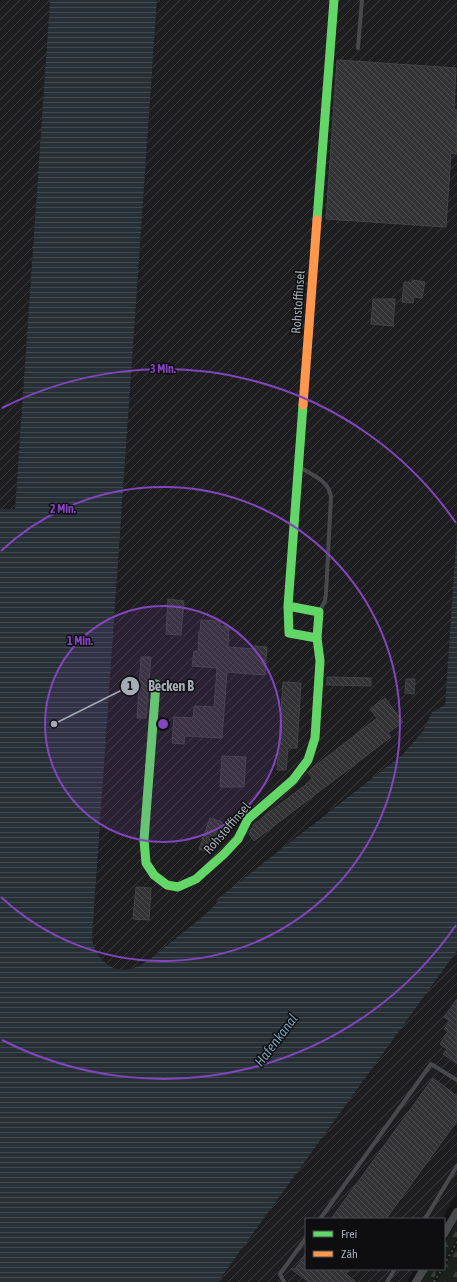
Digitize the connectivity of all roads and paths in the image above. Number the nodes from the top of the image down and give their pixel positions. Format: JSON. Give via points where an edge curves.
{"nodes":[{"id":1,"x":334,"y":0,"type":"edge"},
{"id":2,"x":362,"y":0,"type":"edge"},
{"id":3,"x":358,"y":48,"type":"dead end"},
{"id":4,"x":298,"y":466,"type":"junction"},
{"id":5,"x":288,"y":606,"type":"junction"},
{"id":6,"x":319,"y":612,"type":"junction"},
{"id":7,"x":318,"y":638,"type":"junction"},
{"id":8,"x":156,"y":684,"type":"dead end"},
{"id":9,"x":457,"y":1080,"type":"edge"},
{"id":10,"x":457,"y":1166,"type":"edge"},
{"id":11,"x":457,"y":1212,"type":"edge"},
{"id":12,"x":321,"y":1218,"type":"edge"},
{"id":13,"x":426,"y":1218,"type":"edge"},
{"id":14,"x":445,"y":1232,"type":"edge"},
{"id":15,"x":305,"y":1239,"type":"edge"},
{"id":16,"x":457,"y":1242,"type":"edge"},
{"id":17,"x":445,"y":1263,"type":"edge"},
{"id":18,"x":394,"y":1270,"type":"edge"},
{"id":19,"x":423,"y":1270,"type":"edge"},
{"id":20,"x":441,"y":1270,"type":"edge"},
{"id":21,"x":284,"y":1282,"type":"edge"},
{"id":22,"x":387,"y":1282,"type":"edge"},
{"id":23,"x":416,"y":1282,"type":"edge"},
{"id":24,"x":434,"y":1282,"type":"edge"}],
"edges":[{"from":1,"to":4,"type":"street","name":"Rohstoffinsel"},
{"from":2,"to":3,"type":"lane"},
{"from":4,"to":5,"type":"street","name":"Rohstoffinsel"},
{"from":4,"to":6,"type":"lane","via":[[330,489],[326,593]]},
{"from":5,"to":6,"type":"street"},
{"from":5,"to":7,"type":"street","name":"Rohstoffinsel","via":[[289,633]]},
{"from":6,"to":7,"type":"street","name":"Rohstoffinsel"},
{"from":7,"to":8,"type":"street","name":"Rohstoffinsel","via":[[320,661],[315,738],[308,760],[293,780],[248,819],[238,839],[224,854],[196,879],[178,886],[167,885],[154,875],[146,863],[144,840]]},
{"from":9,"to":12,"type":"lane","via":[[431,1064]]},
{"from":10,"to":13,"type":"lane"},
{"from":11,"to":14,"type":"street"},
{"from":15,"to":21,"type":"lane","via":[[280,1274]]},
{"from":16,"to":17,"type":"path"},
{"from":18,"to":22,"type":"lane"},
{"from":19,"to":23,"type":"street"},
{"from":20,"to":24,"type":"path"}]}
